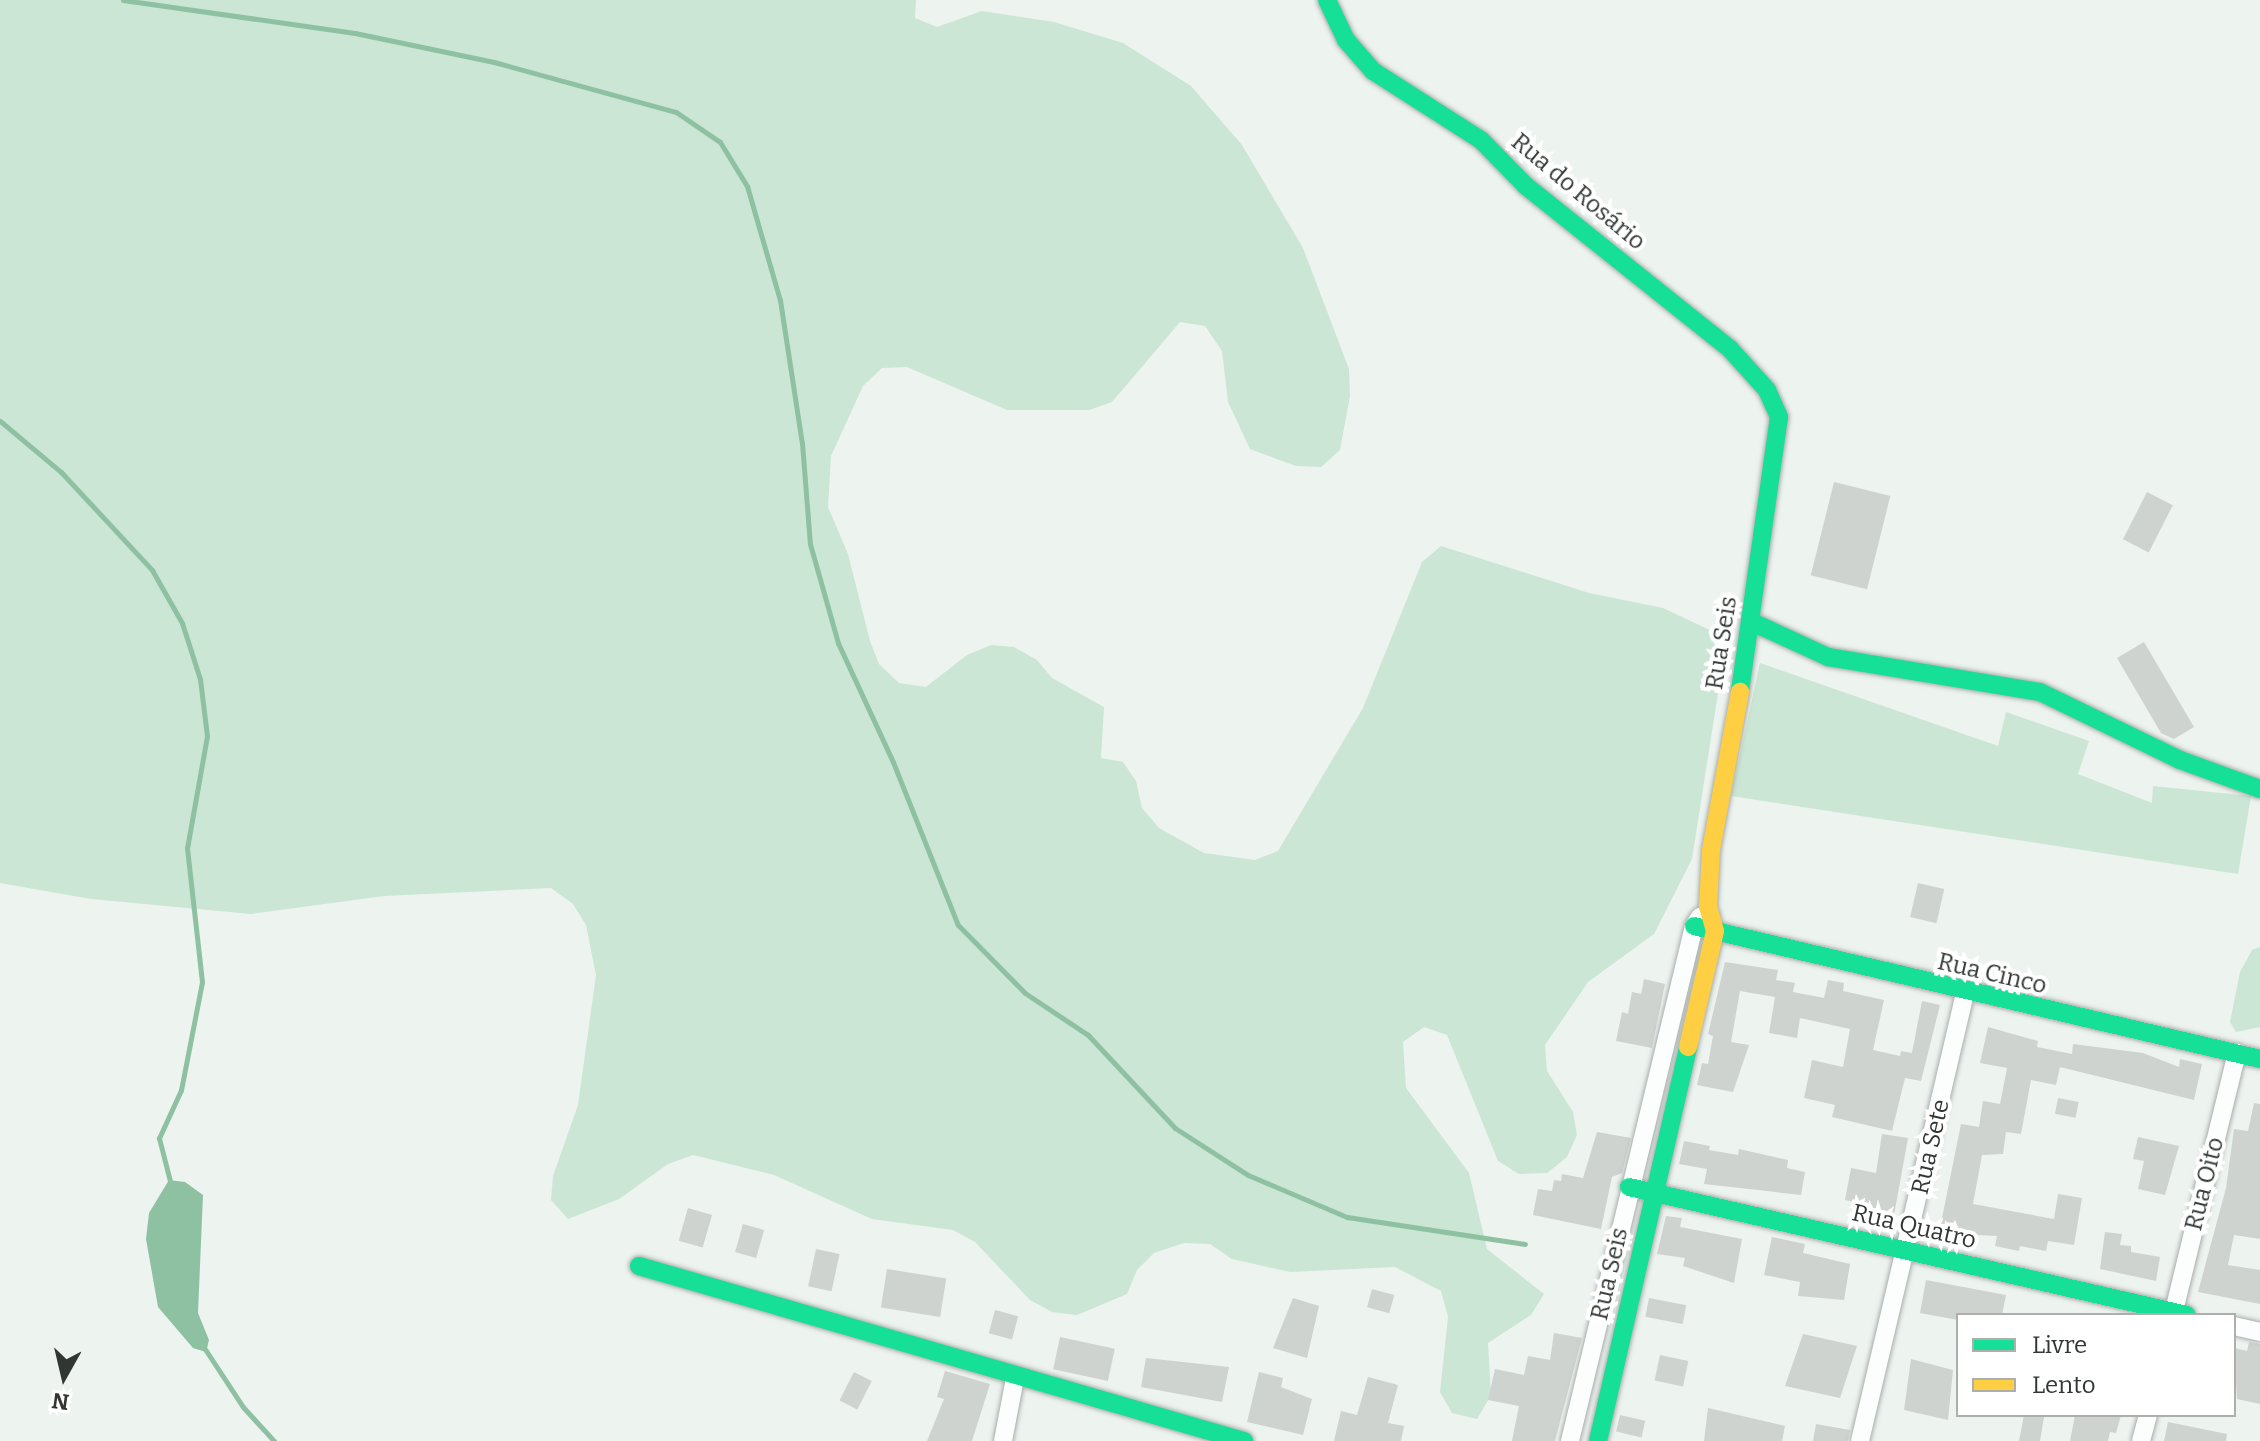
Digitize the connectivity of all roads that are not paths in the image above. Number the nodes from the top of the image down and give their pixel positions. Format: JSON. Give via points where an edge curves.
{"nodes":[{"id":1,"x":1327,"y":0,"type":"edge"},
{"id":2,"x":1767,"y":390,"type":"joint"},
{"id":3,"x":1752,"y":622,"type":"junction"},
{"id":4,"x":2260,"y":789,"type":"edge"},
{"id":5,"x":1708,"y":906,"type":"junction"},
{"id":6,"x":1694,"y":926,"type":"junction"},
{"id":7,"x":1715,"y":931,"type":"junction"},
{"id":8,"x":1965,"y":993,"type":"junction"},
{"id":9,"x":2237,"y":1053,"type":"junction"},
{"id":10,"x":2260,"y":1059,"type":"edge"},
{"id":11,"x":1629,"y":1187,"type":"junction"},
{"id":12,"x":1653,"y":1192,"type":"junction"},
{"id":13,"x":1908,"y":1250,"type":"junction"},
{"id":14,"x":639,"y":1266,"type":"dead end"},
{"id":15,"x":2174,"y":1313,"type":"edge"},
{"id":16,"x":2178,"y":1313,"type":"edge"},
{"id":17,"x":2236,"y":1326,"type":"edge"},
{"id":18,"x":2260,"y":1332,"type":"edge"},
{"id":19,"x":1015,"y":1378,"type":"junction"},
{"id":20,"x":2147,"y":1417,"type":"edge"},
{"id":21,"x":1003,"y":1441,"type":"edge"},
{"id":22,"x":1244,"y":1441,"type":"edge"},
{"id":23,"x":1570,"y":1441,"type":"edge"},
{"id":24,"x":1598,"y":1441,"type":"edge"},
{"id":25,"x":1860,"y":1441,"type":"edge"},
{"id":26,"x":2141,"y":1441,"type":"edge"}],
"edges":[{"from":1,"to":2,"type":"street","name":"Rua do Rosário","via":[[1346,40],[1373,71],[1481,140],[1526,186],[1730,349]]},
{"from":2,"to":3,"type":"street","name":"Rua Seis","via":[[1779,417],[1779,439],[1762,521]]},
{"from":3,"to":4,"type":"street","via":[[1828,657],[2040,692],[2180,760]]},
{"from":3,"to":5,"type":"street","name":"Rua Seis","via":[[1724,763]]},
{"from":5,"to":6,"type":"street"},
{"from":5,"to":7,"type":"street"},
{"from":6,"to":7,"type":"street","name":"Rua Cinco"},
{"from":6,"to":11,"type":"street"},
{"from":7,"to":8,"type":"street","name":"Rua Cinco"},
{"from":7,"to":12,"type":"street","name":"Rua Seis"},
{"from":8,"to":9,"type":"street","name":"Rua Cinco"},
{"from":8,"to":13,"type":"street","name":"Rua Sete"},
{"from":9,"to":10,"type":"street","name":"Rua Cinco"},
{"from":9,"to":16,"type":"street","name":"Rua Oito"},
{"from":11,"to":12,"type":"street","name":"Rua Quatro"},
{"from":11,"to":23,"type":"street"},
{"from":12,"to":13,"type":"street","name":"Rua Quatro"},
{"from":12,"to":24,"type":"street","name":"Rua Seis"},
{"from":13,"to":15,"type":"street","name":"Rua Quatro"},
{"from":13,"to":25,"type":"street","name":"Rua Sete"},
{"from":14,"to":19,"type":"street"},
{"from":17,"to":18,"type":"street"},
{"from":19,"to":21,"type":"street"},
{"from":19,"to":22,"type":"street"},
{"from":20,"to":26,"type":"street"}]}
